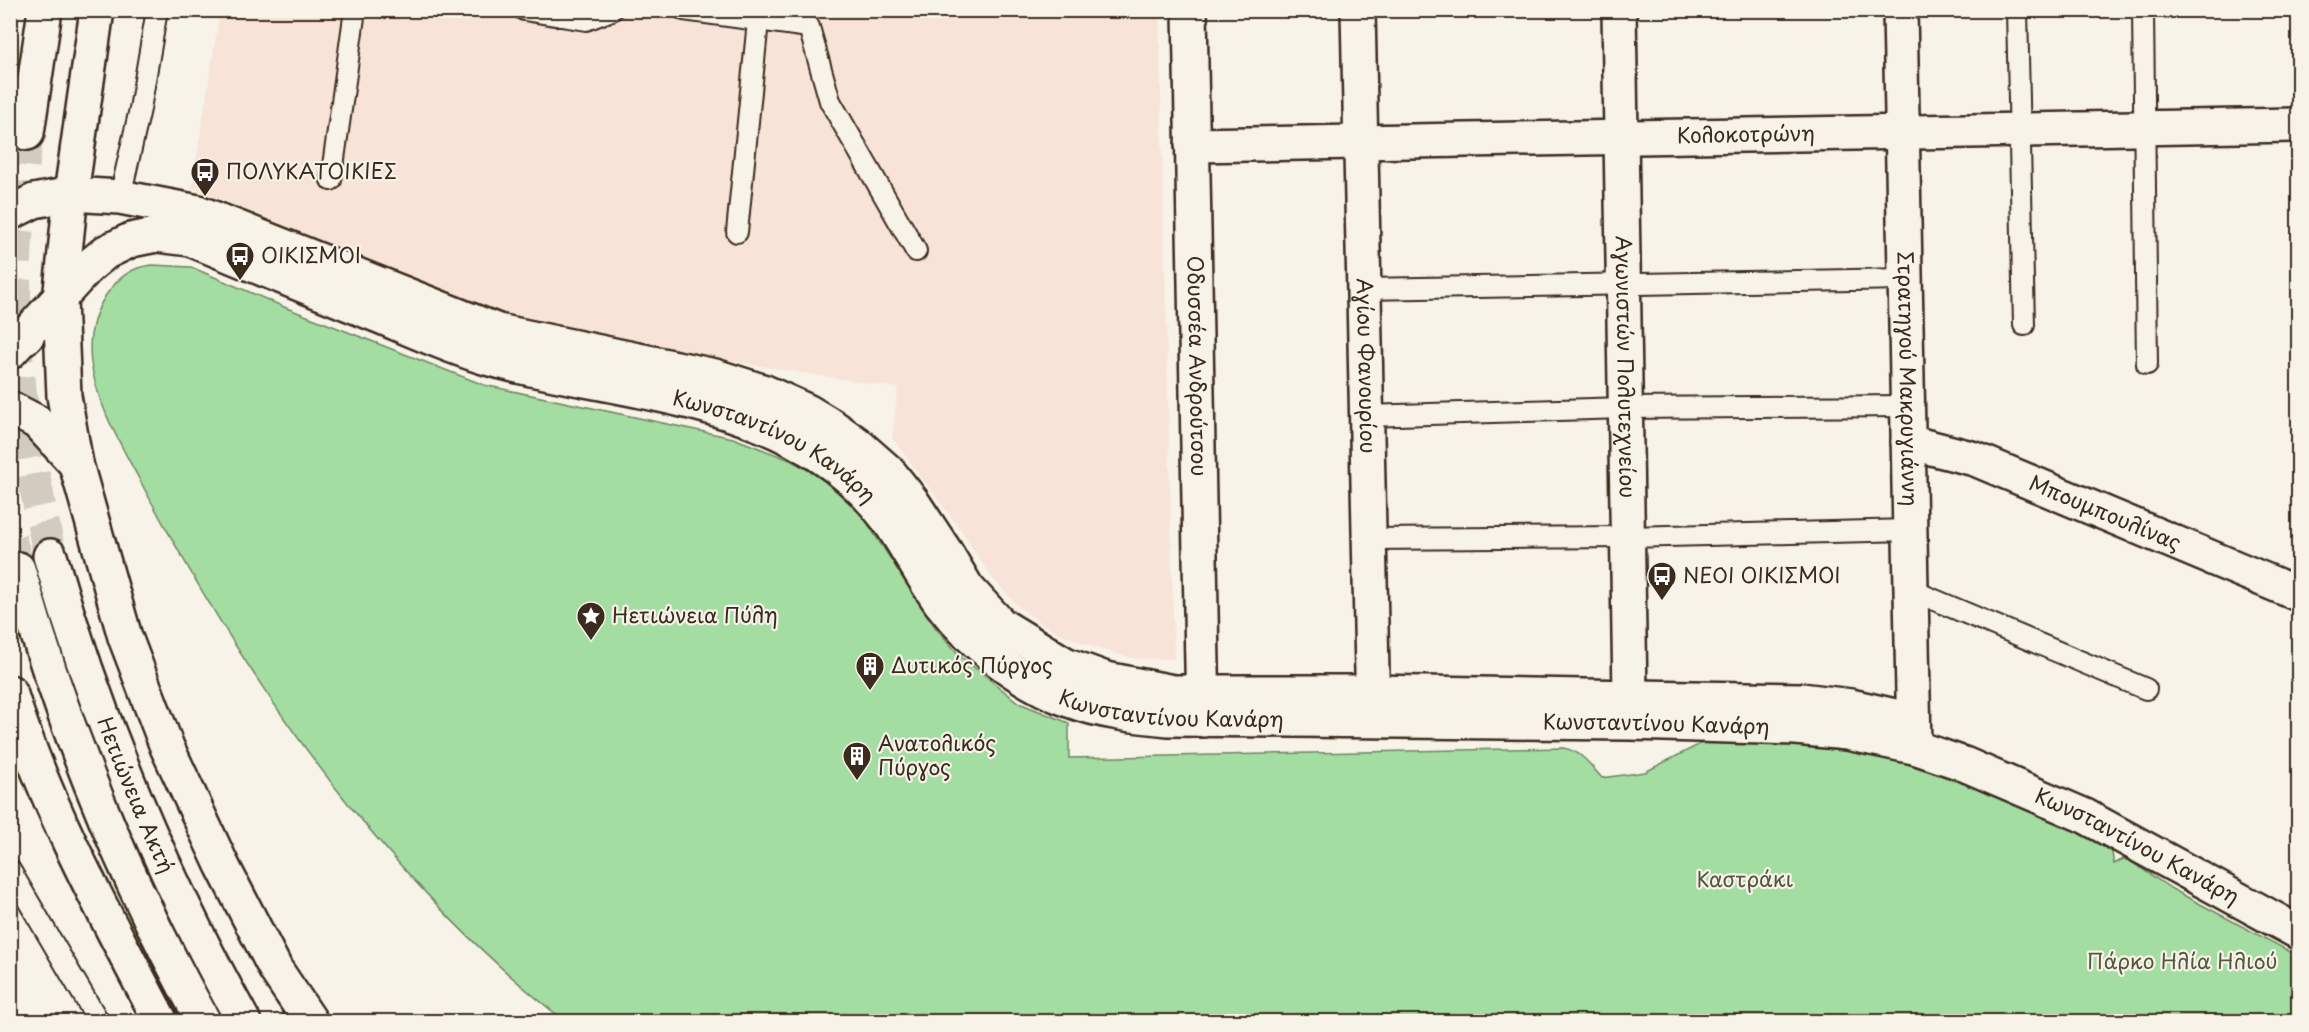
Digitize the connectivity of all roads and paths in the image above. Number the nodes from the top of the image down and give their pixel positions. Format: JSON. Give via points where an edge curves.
{"nodes":[{"id":1,"x":45,"y":10,"type":"edge"},
{"id":2,"x":97,"y":10,"type":"edge"},
{"id":3,"x":157,"y":10,"type":"edge"},
{"id":4,"x":355,"y":10,"type":"edge"},
{"id":5,"x":524,"y":10,"type":"edge"},
{"id":6,"x":612,"y":10,"type":"edge"},
{"id":7,"x":684,"y":10,"type":"edge"},
{"id":8,"x":1190,"y":10,"type":"edge"},
{"id":9,"x":1358,"y":10,"type":"edge"},
{"id":10,"x":1619,"y":10,"type":"edge"},
{"id":11,"x":1900,"y":10,"type":"edge"},
{"id":12,"x":2017,"y":10,"type":"edge"},
{"id":13,"x":2143,"y":10,"type":"edge"},
{"id":14,"x":758,"y":21,"type":"junction"},
{"id":15,"x":2298,"y":124,"type":"edge"},
{"id":16,"x":2145,"y":128,"type":"junction"},
{"id":17,"x":2020,"y":130,"type":"junction"},
{"id":18,"x":1903,"y":132,"type":"junction"},
{"id":19,"x":27,"y":133,"type":"tunnel mouth"},
{"id":20,"x":1621,"y":138,"type":"junction"},
{"id":21,"x":1360,"y":142,"type":"junction"},
{"id":22,"x":1192,"y":146,"type":"junction"},
{"id":23,"x":331,"y":180,"type":"dead end"},
{"id":24,"x":71,"y":194,"type":"junction"},
{"id":25,"x":120,"y":197,"type":"junction"},
{"id":26,"x":10,"y":213,"type":"edge"},
{"id":27,"x":737,"y":232,"type":"dead end"},
{"id":28,"x":916,"y":250,"type":"dead end"},
{"id":29,"x":1906,"y":279,"type":"junction"},
{"id":30,"x":1623,"y":285,"type":"junction"},
{"id":31,"x":1364,"y":289,"type":"junction"},
{"id":32,"x":60,"y":300,"type":"junction"},
{"id":33,"x":2024,"y":325,"type":"dead end"},
{"id":34,"x":16,"y":342,"type":"edge"},
{"id":35,"x":2147,"y":364,"type":"dead end"},
{"id":36,"x":1908,"y":406,"type":"junction"},
{"id":37,"x":10,"y":408,"type":"edge"},
{"id":38,"x":1625,"y":408,"type":"junction"},
{"id":39,"x":1366,"y":416,"type":"junction"},
{"id":40,"x":1908,"y":442,"type":"junction"},
{"id":41,"x":76,"y":464,"type":"junction"},
{"id":42,"x":1910,"y":530,"type":"junction"},
{"id":43,"x":1628,"y":537,"type":"junction"},
{"id":44,"x":1369,"y":539,"type":"junction"},
{"id":45,"x":50,"y":556,"type":"tunnel mouth"},
{"id":46,"x":18,"y":569,"type":"tunnel mouth"},
{"id":47,"x":1911,"y":590,"type":"junction"},
{"id":48,"x":2298,"y":594,"type":"edge"},
{"id":49,"x":2146,"y":689,"type":"dead end"},
{"id":50,"x":10,"y":692,"type":"edge"},
{"id":51,"x":1203,"y":706,"type":"junction"},
{"id":52,"x":1373,"y":707,"type":"junction"},
{"id":53,"x":1630,"y":709,"type":"junction"},
{"id":54,"x":1913,"y":734,"type":"junction"},
{"id":55,"x":10,"y":870,"type":"edge"},
{"id":56,"x":2298,"y":932,"type":"edge"},
{"id":57,"x":99,"y":1022,"type":"edge"},
{"id":58,"x":161,"y":1022,"type":"edge"},
{"id":59,"x":204,"y":1022,"type":"edge"},
{"id":60,"x":244,"y":1022,"type":"edge"},
{"id":61,"x":311,"y":1022,"type":"edge"}],
"edges":[{"from":1,"to":19,"type":"street"},
{"from":2,"to":24,"type":"street"},
{"from":3,"to":25,"type":"lane"},
{"from":4,"to":23,"type":"lane"},
{"from":5,"to":6,"type":"lane","via":[[586,20]]},
{"from":7,"to":14,"type":"lane"},
{"from":8,"to":22,"type":"street","name":"Οδυσσέα Ανδρούτσου"},
{"from":9,"to":21,"type":"street","name":"Αγίου Φανουρίου"},
{"from":10,"to":20,"type":"street","name":"Αγωνιστών Πολυτεχνείου"},
{"from":11,"to":18,"type":"street","name":"Στρατηγού Μακρυγιάννη"},
{"from":12,"to":17,"type":"lane"},
{"from":13,"to":16,"type":"lane"},
{"from":14,"to":27,"type":"lane"},
{"from":14,"to":28,"type":"lane","via":[[809,27],[830,101]]},
{"from":15,"to":16,"type":"street","name":"Κολοκοτρώνη"},
{"from":16,"to":17,"type":"street","name":"Κολοκοτρώνη"},
{"from":16,"to":35,"type":"lane"},
{"from":17,"to":18,"type":"street","name":"Κολοκοτρώνη"},
{"from":17,"to":33,"type":"lane"},
{"from":18,"to":20,"type":"street","name":"Κολοκοτρώνη"},
{"from":18,"to":29,"type":"street","name":"Στρατηγού Μακρυγιάννη"},
{"from":20,"to":21,"type":"street","name":"Κολοκοτρώνη"},
{"from":20,"to":30,"type":"street","name":"Αγωνιστών Πολυτεχνείου"},
{"from":21,"to":22,"type":"street","name":"Κολοκοτρώνη"},
{"from":21,"to":31,"type":"street","name":"Αγίου Φανουρίου"},
{"from":22,"to":51,"type":"street","name":"Οδυσσέα Ανδρούτσου"},
{"from":24,"to":25,"type":"street","name":"Κωνσταντίνου Κανάρη"},
{"from":24,"to":26,"type":"street","name":"Κωνσταντίνου Κανάρη","via":[[34,201]]},
{"from":24,"to":32,"type":"street"},
{"from":25,"to":51,"type":"street","name":"Κωνσταντίνου Κανάρη","via":[[198,213],[498,331],[715,376],[807,411],[856,443],[889,472],[967,588],[1001,626],[1065,664]]},
{"from":29,"to":30,"type":"lane"},
{"from":29,"to":36,"type":"street","name":"Στρατηγού Μακρυγιάννη"},
{"from":30,"to":31,"type":"lane"},
{"from":30,"to":38,"type":"street","name":"Αγωνιστών Πολυτεχνείου"},
{"from":31,"to":39,"type":"street","name":"Αγίου Φανουρίου"},
{"from":32,"to":34,"type":"street","name":"Κωνσταντίνου Κανάρη"},
{"from":32,"to":41,"type":"street","via":[[64,396]]},
{"from":32,"to":51,"type":"street","name":"Κωνσταντίνου Κανάρη","via":[[88,267],[106,252],[131,240],[156,235],[190,239],[488,358],[745,418],[818,454],[849,477],[887,518],[950,614],[1019,674],[1051,693],[1089,707],[1139,716]]},
{"from":36,"to":38,"type":"lane"},
{"from":36,"to":40,"type":"street","name":"Στρατηγού Μακρυγιάννη"},
{"from":37,"to":41,"type":"street","via":[[37,422]]},
{"from":38,"to":39,"type":"lane"},
{"from":38,"to":43,"type":"street","name":"Αγωνιστών Πολυτεχνείου"},
{"from":39,"to":44,"type":"street","name":"Αγίου Φανουρίου"},
{"from":40,"to":42,"type":"street","name":"Στρατηγού Μακρυγιάννη"},
{"from":40,"to":48,"type":"street","name":"Μπουμπουλίνας","via":[[1975,459]]},
{"from":41,"to":61,"type":"street","via":[[124,637],[167,747],[276,970]]},
{"from":42,"to":43,"type":"lane"},
{"from":42,"to":47,"type":"street","name":"Στρατηγού Μακρυγιάννη"},
{"from":43,"to":44,"type":"lane"},
{"from":43,"to":53,"type":"street","name":"Αγωνιστών Πολυτεχνείου"},
{"from":44,"to":52,"type":"street","name":"Αγίου Φανουρίου"},
{"from":45,"to":60,"type":"street","name":"Ηετιώνεια Ακτή","via":[[87,676],[128,784],[184,908]]},
{"from":46,"to":59,"type":"street","name":"Ηετιώνεια Ακτή","via":[[55,691],[96,799],[153,924]]},
{"from":47,"to":49,"type":"lane"},
{"from":47,"to":54,"type":"street","name":"Στρατηγού Μακρυγιάννη"},
{"from":50,"to":58,"type":"street","via":[[45,787]]},
{"from":51,"to":52,"type":"street","name":"Κωνσταντίνου Κανάρη"},
{"from":52,"to":53,"type":"street","name":"Κωνσταντίνου Κανάρη"},
{"from":53,"to":54,"type":"street","name":"Κωνσταντίνου Κανάρη","via":[[1801,700],[1851,706]]},
{"from":54,"to":56,"type":"street","name":"Κωνσταντίνου Κανάρη","via":[[1964,764],[2085,816]]},
{"from":55,"to":57,"type":"lane"}]}
